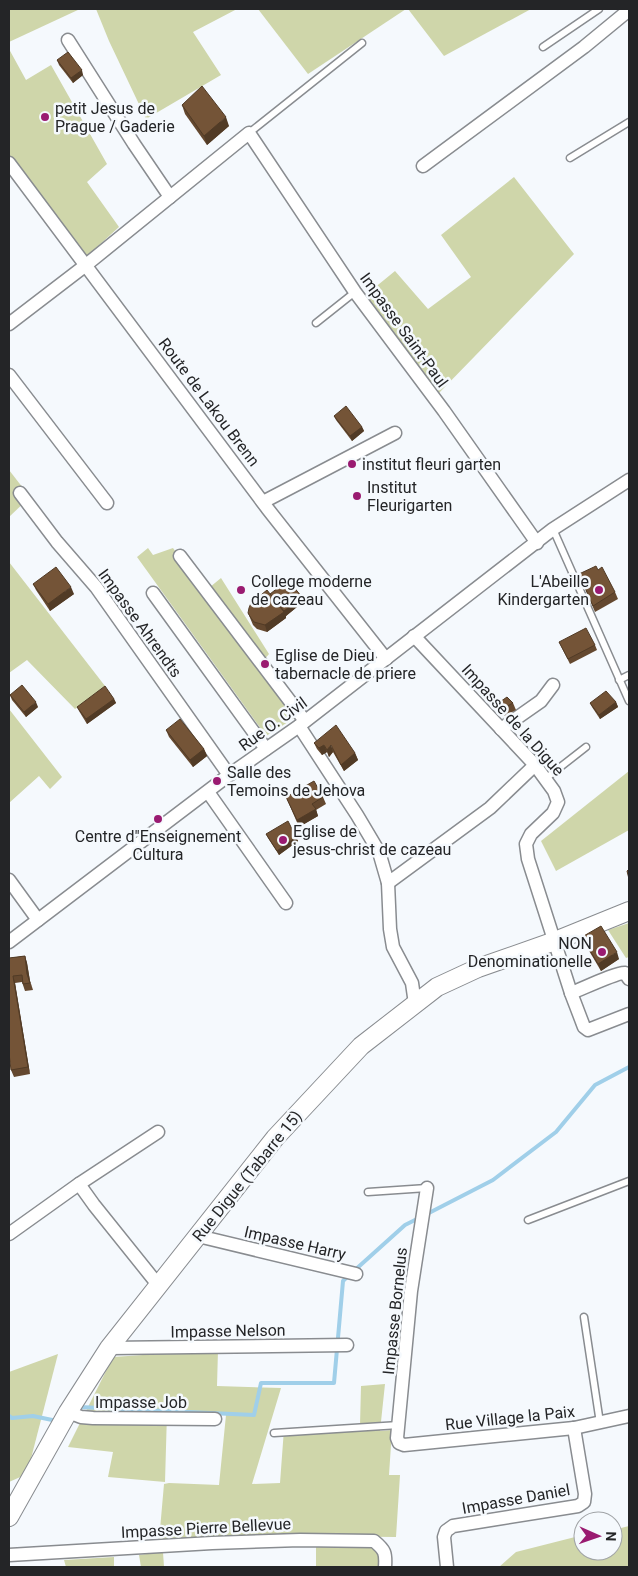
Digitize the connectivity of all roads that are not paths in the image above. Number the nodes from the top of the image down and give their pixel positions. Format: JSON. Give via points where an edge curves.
{"nodes":[{"id":1,"x":599,"y":9,"type":"edge"},
{"id":2,"x":629,"y":10,"type":"edge"},
{"id":3,"x":68,"y":40,"type":"dead end"},
{"id":4,"x":362,"y":44,"type":"dead end"},
{"id":5,"x":543,"y":47,"type":"dead end"},
{"id":6,"x":629,"y":122,"type":"edge"},
{"id":7,"x":249,"y":133,"type":"junction"},
{"id":8,"x":570,"y":158,"type":"dead end"},
{"id":9,"x":9,"y":163,"type":"edge"},
{"id":10,"x":423,"y":166,"type":"dead end"},
{"id":11,"x":170,"y":197,"type":"junction"},
{"id":12,"x":86,"y":265,"type":"junction"},
{"id":13,"x":355,"y":292,"type":"junction"},
{"id":14,"x":316,"y":323,"type":"dead end"},
{"id":15,"x":9,"y":324,"type":"edge"},
{"id":16,"x":9,"y":375,"type":"edge"},
{"id":17,"x":395,"y":433,"type":"dead end"},
{"id":18,"x":629,"y":480,"type":"edge"},
{"id":19,"x":20,"y":493,"type":"dead end"},
{"id":20,"x":263,"y":502,"type":"junction"},
{"id":21,"x":107,"y":503,"type":"dead end"},
{"id":22,"x":553,"y":529,"type":"junction"},
{"id":23,"x":536,"y":543,"type":"junction"},
{"id":24,"x":180,"y":556,"type":"dead end"},
{"id":25,"x":152,"y":593,"type":"dead end"},
{"id":26,"x":414,"y":636,"type":"junction"},
{"id":27,"x":386,"y":659,"type":"junction"},
{"id":28,"x":629,"y":675,"type":"edge"},
{"id":29,"x":619,"y":680,"type":"junction"},
{"id":30,"x":553,"y":685,"type":"dead end"},
{"id":31,"x":629,"y":701,"type":"edge"},
{"id":32,"x":302,"y":723,"type":"junction"},
{"id":33,"x":501,"y":729,"type":"junction"},
{"id":34,"x":586,"y":747,"type":"dead end"},
{"id":35,"x":266,"y":749,"type":"junction"},
{"id":36,"x":536,"y":765,"type":"junction"},
{"id":37,"x":229,"y":775,"type":"junction"},
{"id":38,"x":546,"y":779,"type":"junction"},
{"id":39,"x":208,"y":792,"type":"junction"},
{"id":40,"x":9,"y":880,"type":"edge"},
{"id":41,"x":388,"y":883,"type":"junction"},
{"id":42,"x":286,"y":903,"type":"dead end"},
{"id":43,"x":629,"y":911,"type":"edge"},
{"id":44,"x":38,"y":920,"type":"junction"},
{"id":45,"x":555,"y":941,"type":"junction"},
{"id":46,"x":9,"y":942,"type":"edge"},
{"id":47,"x":629,"y":979,"type":"edge"},
{"id":48,"x":571,"y":993,"type":"junction"},
{"id":49,"x":414,"y":1004,"type":"junction"},
{"id":50,"x":629,"y":1014,"type":"edge"},
{"id":51,"x":158,"y":1132,"type":"dead end"},
{"id":52,"x":629,"y":1182,"type":"edge"},
{"id":53,"x":80,"y":1184,"type":"junction"},
{"id":54,"x":427,"y":1188,"type":"joint"},
{"id":55,"x":368,"y":1192,"type":"dead end"},
{"id":56,"x":528,"y":1220,"type":"dead end"},
{"id":57,"x":9,"y":1234,"type":"edge"},
{"id":58,"x":198,"y":1236,"type":"junction"},
{"id":59,"x":356,"y":1274,"type":"dead end"},
{"id":60,"x":159,"y":1286,"type":"junction"},
{"id":61,"x":584,"y":1317,"type":"dead end"},
{"id":62,"x":346,"y":1345,"type":"dead end"},
{"id":63,"x":109,"y":1348,"type":"junction"},
{"id":64,"x":71,"y":1407,"type":"junction"},
{"id":65,"x":629,"y":1416,"type":"edge"},
{"id":66,"x":215,"y":1419,"type":"dead end"},
{"id":67,"x":600,"y":1423,"type":"junction"},
{"id":68,"x":399,"y":1425,"type":"junction"},
{"id":69,"x":574,"y":1428,"type":"junction"},
{"id":70,"x":274,"y":1433,"type":"dead end"},
{"id":71,"x":397,"y":1438,"type":"joint"},
{"id":72,"x":9,"y":1517,"type":"edge"},
{"id":73,"x":9,"y":1555,"type":"edge"},
{"id":74,"x":385,"y":1567,"type":"edge"},
{"id":75,"x":446,"y":1567,"type":"edge"}],
"edges":[{"from":1,"to":5,"type":"lane"},
{"from":2,"to":10,"type":"street"},
{"from":3,"to":11,"type":"street"},
{"from":4,"to":7,"type":"lane"},
{"from":6,"to":8,"type":"lane"},
{"from":7,"to":11,"type":"street"},
{"from":7,"to":13,"type":"street","name":"Impasse Saint-Paul"},
{"from":9,"to":12,"type":"street","name":"Route de Lakou Brenn"},
{"from":11,"to":12,"type":"street"},
{"from":12,"to":15,"type":"street"},
{"from":12,"to":20,"type":"street","name":"Route de Lakou Brenn"},
{"from":13,"to":14,"type":"lane"},
{"from":13,"to":23,"type":"street","name":"Impasse Saint-Paul","via":[[444,411]]},
{"from":16,"to":21,"type":"street"},
{"from":17,"to":20,"type":"street"},
{"from":18,"to":22,"type":"street","name":"Rue O. Civil"},
{"from":19,"to":37,"type":"street","name":"Impasse Ahrendts","via":[[96,586]]},
{"from":20,"to":27,"type":"street","name":"Route de Lakou Brenn"},
{"from":22,"to":23,"type":"street","name":"Rue O. Civil"},
{"from":22,"to":29,"type":"lane"},
{"from":23,"to":26,"type":"street","name":"Rue O. Civil"},
{"from":24,"to":32,"type":"street"},
{"from":25,"to":35,"type":"street"},
{"from":26,"to":27,"type":"street","name":"Rue O. Civil"},
{"from":26,"to":33,"type":"street","name":"Impasse de la Digue"},
{"from":27,"to":32,"type":"street","name":"Rue O. Civil"},
{"from":28,"to":29,"type":"lane"},
{"from":29,"to":31,"type":"lane"},
{"from":30,"to":33,"type":"street","via":[[540,701]]},
{"from":32,"to":35,"type":"street","name":"Rue O. Civil"},
{"from":32,"to":41,"type":"street","via":[[379,852]]},
{"from":33,"to":36,"type":"street","name":"Impasse de la Digue"},
{"from":34,"to":38,"type":"lane"},
{"from":35,"to":37,"type":"street","name":"Rue O. Civil"},
{"from":36,"to":38,"type":"street","name":"Impasse de la Digue"},
{"from":36,"to":41,"type":"street","via":[[490,808]]},
{"from":37,"to":39,"type":"street","name":"Rue O. Civil"},
{"from":38,"to":45,"type":"street","name":"Impasse de la Digue","via":[[558,802],[553,813],[531,834],[526,844]]},
{"from":39,"to":42,"type":"street"},
{"from":39,"to":44,"type":"street","name":"Rue O. Civil"},
{"from":40,"to":44,"type":"street"},
{"from":41,"to":49,"type":"street","via":[[393,947],[412,982]]},
{"from":43,"to":45,"type":"street","name":"Rue Digue (Tabarre 15)"},
{"from":44,"to":46,"type":"street","name":"Rue O. Civil"},
{"from":45,"to":48,"type":"street"},
{"from":45,"to":49,"type":"street","name":"Rue Digue (Tabarre 15)","via":[[437,986]]},
{"from":47,"to":48,"type":"street","via":[[620,972]]},
{"from":48,"to":50,"type":"street","via":[[588,1030]]},
{"from":49,"to":58,"type":"street","name":"Rue Digue (Tabarre 15)","via":[[361,1046],[275,1138]]},
{"from":51,"to":53,"type":"street"},
{"from":52,"to":56,"type":"lane"},
{"from":53,"to":57,"type":"street"},
{"from":53,"to":60,"type":"street"},
{"from":54,"to":55,"type":"lane"},
{"from":54,"to":68,"type":"street","name":"Impasse Bornelus","via":[[411,1291]]},
{"from":58,"to":59,"type":"street","name":"Impasse Harry"},
{"from":58,"to":60,"type":"street","name":"Rue Digue (Tabarre 15)"},
{"from":60,"to":63,"type":"street","name":"Rue Digue (Tabarre 15)"},
{"from":61,"to":67,"type":"lane"},
{"from":62,"to":63,"type":"street","name":"Impasse Nelson"},
{"from":63,"to":64,"type":"street","name":"Rue Digue (Tabarre 15)"},
{"from":64,"to":66,"type":"street","name":"Impasse Job","via":[[81,1417],[92,1418]]},
{"from":64,"to":72,"type":"street","name":"Rue Digue (Tabarre 15)"},
{"from":65,"to":67,"type":"street","name":"Rue Village la Paix"},
{"from":67,"to":69,"type":"street","name":"Rue Village la Paix"},
{"from":68,"to":70,"type":"lane"},
{"from":68,"to":71,"type":"street","name":"Impasse Bornelus"},
{"from":69,"to":71,"type":"street","name":"Rue Village la Paix","via":[[404,1445]]},
{"from":69,"to":75,"type":"street","name":"Impasse Daniel","via":[[584,1502],[578,1506],[453,1526],[444,1537]]},
{"from":73,"to":74,"type":"street","name":"Impasse Pierre Bellevue","via":[[300,1540],[374,1541],[385,1554]]}]}
